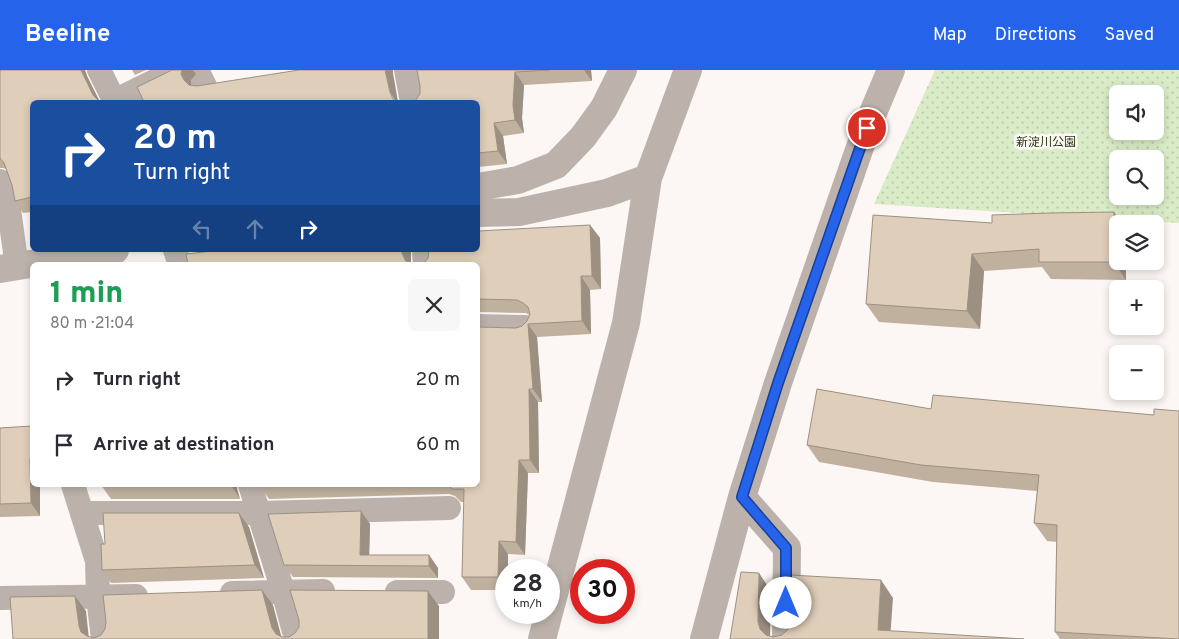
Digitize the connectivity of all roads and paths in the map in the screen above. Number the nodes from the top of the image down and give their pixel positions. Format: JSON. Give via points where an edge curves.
{"nodes":[{"id":1,"x":99,"y":70,"type":"edge"},
{"id":2,"x":177,"y":70,"type":"edge"},
{"id":3,"x":408,"y":70,"type":"edge"},
{"id":4,"x":623,"y":70,"type":"edge"},
{"id":5,"x":688,"y":70,"type":"edge"},
{"id":6,"x":891,"y":70,"type":"edge"},
{"id":7,"x":113,"y":100,"type":"edge"},
{"id":8,"x":118,"y":100,"type":"edge"},
{"id":9,"x":414,"y":100,"type":"edge"},
{"id":10,"x":648,"y":178,"type":"junction"},
{"id":11,"x":0,"y":181,"type":"edge"},
{"id":12,"x":480,"y":187,"type":"edge"},
{"id":13,"x":480,"y":213,"type":"edge"},
{"id":14,"x":104,"y":252,"type":"edge"},
{"id":15,"x":48,"y":262,"type":"edge"},
{"id":16,"x":25,"y":266,"type":"edge"},
{"id":17,"x":480,"y":326,"type":"edge"},
{"id":18,"x":525,"y":327,"type":"edge"},
{"id":19,"x":74,"y":487,"type":"edge"},
{"id":20,"x":251,"y":487,"type":"edge"},
{"id":21,"x":742,"y":497,"type":"junction"},
{"id":22,"x":449,"y":508,"type":"dead end"},
{"id":23,"x":259,"y":513,"type":"junction"},
{"id":24,"x":82,"y":514,"type":"junction"},
{"id":25,"x":283,"y":591,"type":"junction"},
{"id":26,"x":343,"y":591,"type":"edge"},
{"id":27,"x":373,"y":592,"type":"edge"},
{"id":28,"x":443,"y":592,"type":"dead end"},
{"id":29,"x":215,"y":593,"type":"edge"},
{"id":30,"x":156,"y":595,"type":"edge"},
{"id":31,"x":98,"y":597,"type":"junction"},
{"id":32,"x":0,"y":598,"type":"edge"},
{"id":33,"x":103,"y":639,"type":"edge"},
{"id":34,"x":296,"y":639,"type":"edge"},
{"id":35,"x":542,"y":639,"type":"edge"},
{"id":36,"x":704,"y":639,"type":"edge"},
{"id":37,"x":786,"y":639,"type":"edge"}],
"edges":[{"from":1,"to":7,"type":"lane"},
{"from":2,"to":8,"type":"lane"},
{"from":3,"to":9,"type":"street"},
{"from":4,"to":12,"type":"street","via":[[599,116],[556,165],[518,180]]},
{"from":5,"to":10,"type":"street"},
{"from":6,"to":21,"type":"street","via":[[867,128],[778,383]]},
{"from":10,"to":13,"type":"street","via":[[607,193],[519,212]]},
{"from":10,"to":35,"type":"street","via":[[626,323]]},
{"from":11,"to":16,"type":"lane"},
{"from":14,"to":15,"type":"street"},
{"from":17,"to":18,"type":"lane"},
{"from":19,"to":24,"type":"lane"},
{"from":20,"to":23,"type":"lane"},
{"from":21,"to":36,"type":"street"},
{"from":21,"to":37,"type":"street","via":[[786,548]]},
{"from":22,"to":23,"type":"lane"},
{"from":23,"to":24,"type":"lane"},
{"from":23,"to":25,"type":"lane"},
{"from":24,"to":31,"type":"lane","via":[[97,561]]},
{"from":25,"to":26,"type":"lane"},
{"from":25,"to":29,"type":"lane"},
{"from":25,"to":34,"type":"lane"},
{"from":27,"to":28,"type":"lane"},
{"from":30,"to":31,"type":"lane"},
{"from":31,"to":32,"type":"lane"},
{"from":31,"to":33,"type":"lane"}]}
